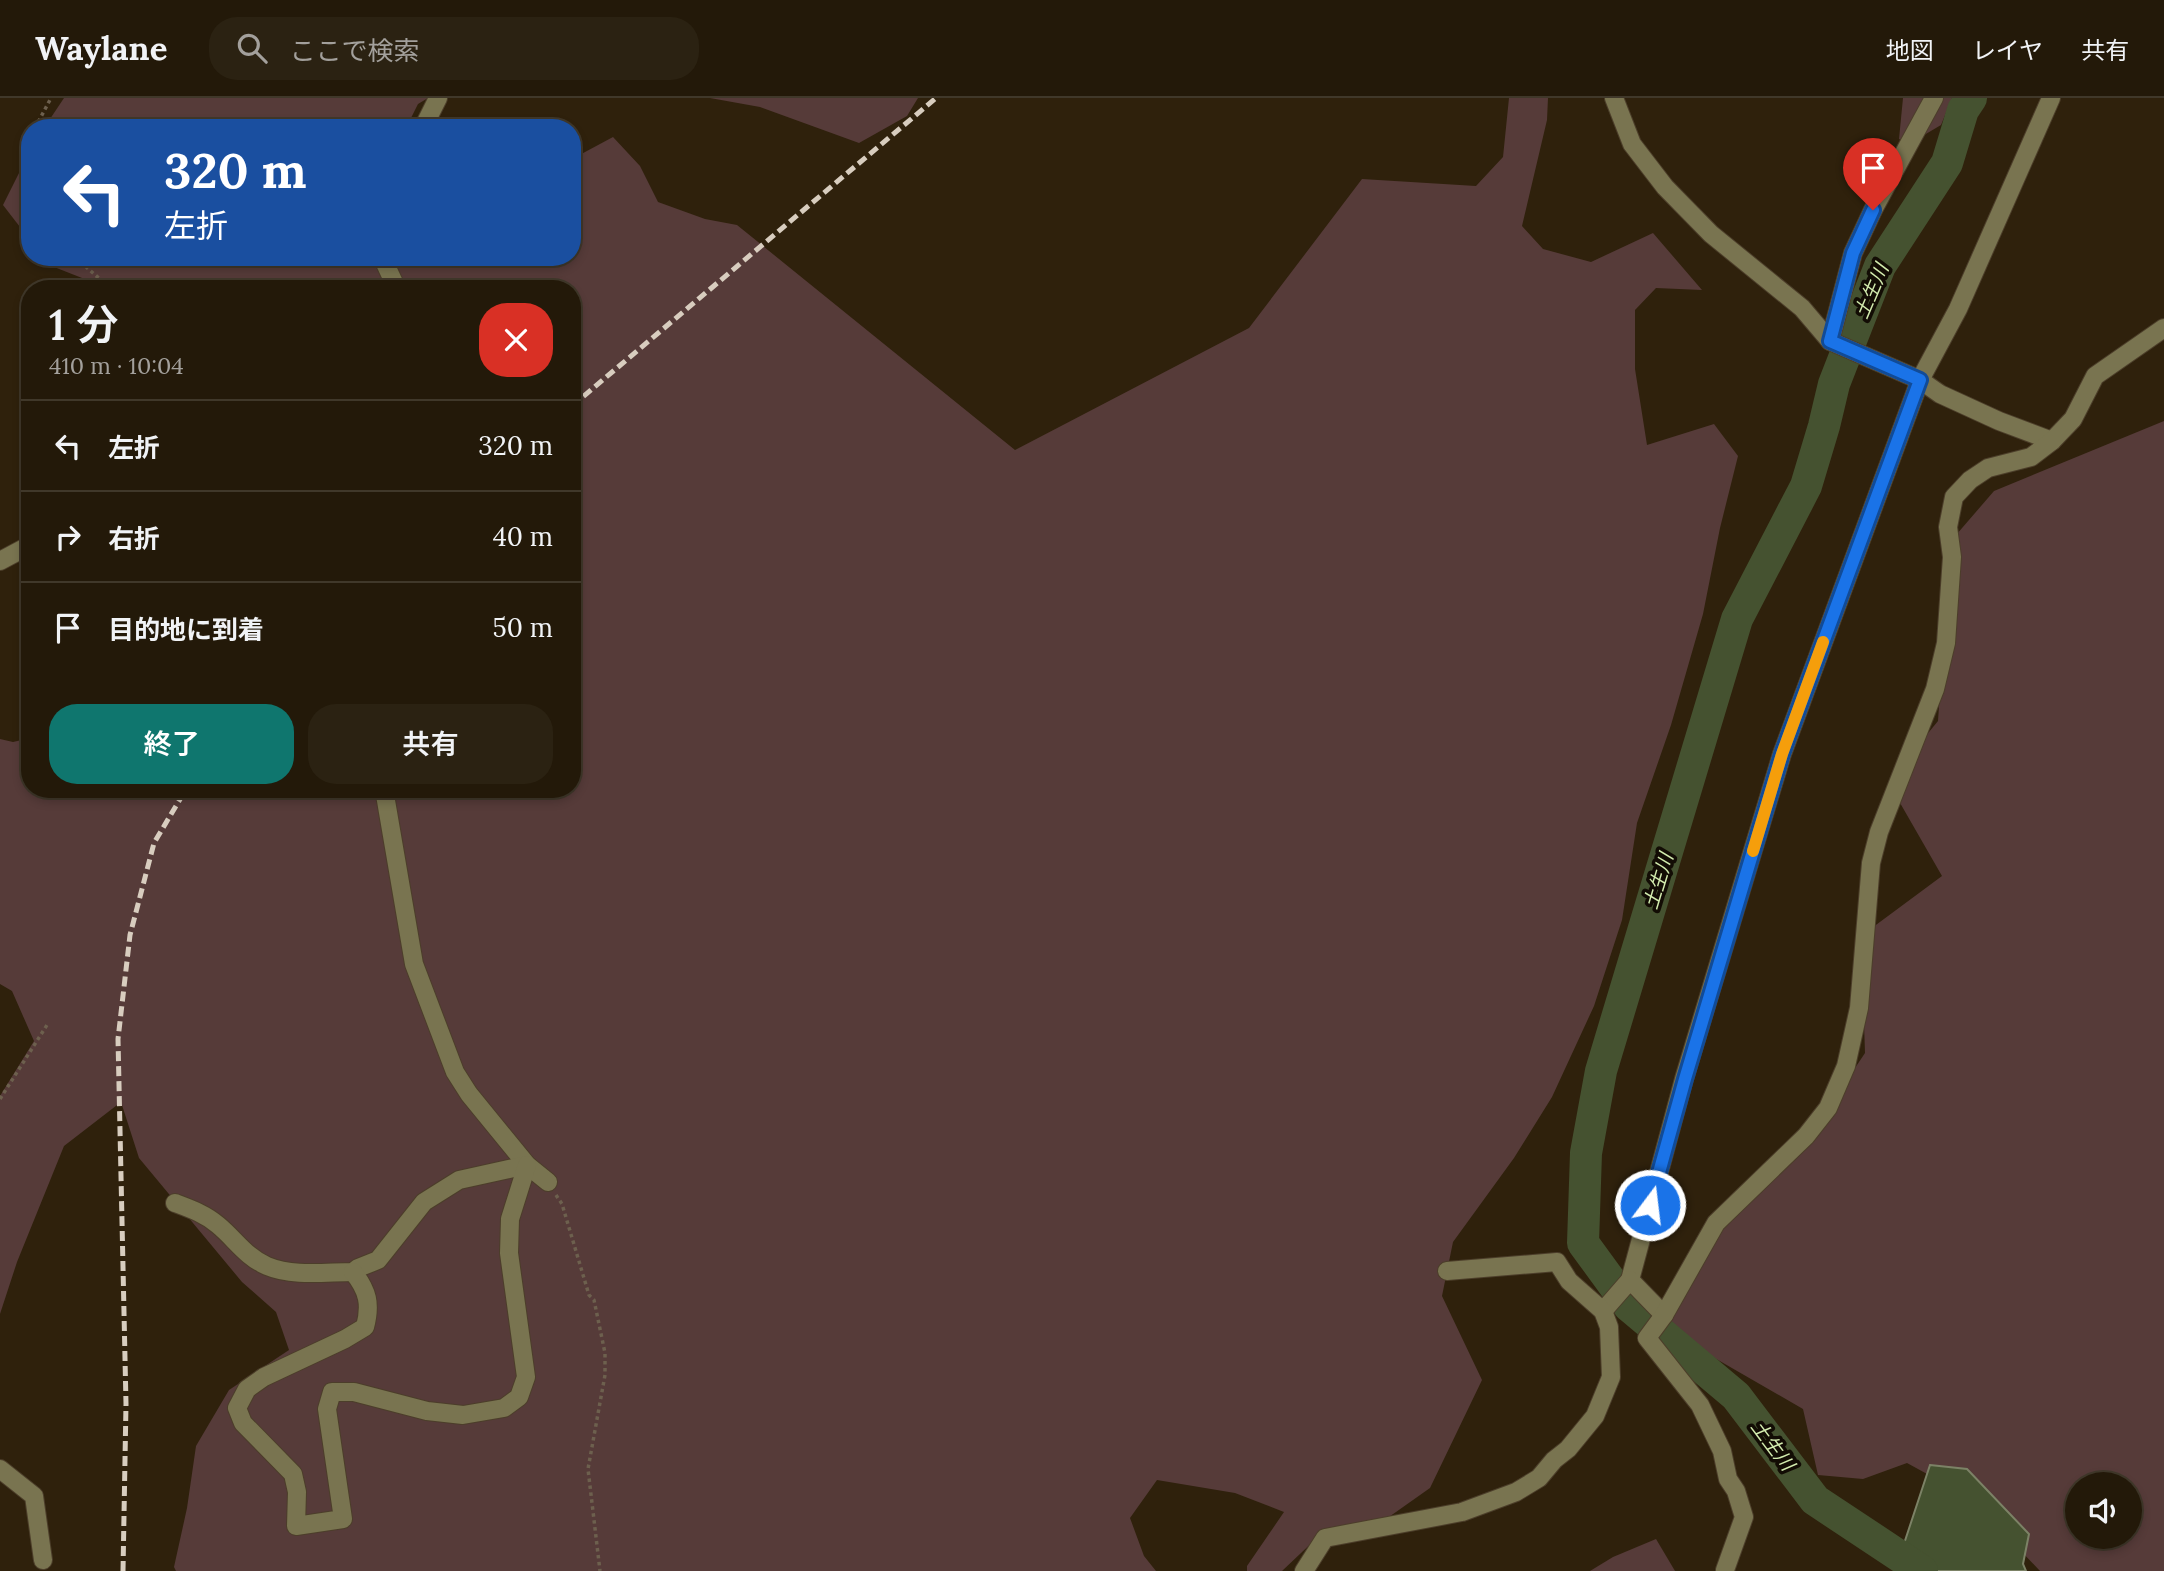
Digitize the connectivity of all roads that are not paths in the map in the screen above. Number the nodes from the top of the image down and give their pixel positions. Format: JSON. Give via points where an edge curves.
{"nodes":[{"id":1,"x":438,"y":98,"type":"edge"},
{"id":2,"x":1614,"y":98,"type":"edge"},
{"id":3,"x":1934,"y":98,"type":"edge"},
{"id":4,"x":2051,"y":98,"type":"edge"},
{"id":5,"x":428,"y":119,"type":"edge"},
{"id":6,"x":2164,"y":328,"type":"edge"},
{"id":7,"x":1830,"y":341,"type":"junction"},
{"id":8,"x":1920,"y":380,"type":"junction"},
{"id":9,"x":2052,"y":441,"type":"junction"},
{"id":10,"x":21,"y":550,"type":"edge"},
{"id":11,"x":0,"y":561,"type":"edge"},
{"id":12,"x":386,"y":798,"type":"edge"},
{"id":13,"x":527,"y":1165,"type":"junction"},
{"id":14,"x":548,"y":1182,"type":"road end"},
{"id":15,"x":175,"y":1203,"type":"dead end"},
{"id":16,"x":1447,"y":1271,"type":"dead end"},
{"id":17,"x":353,"y":1272,"type":"junction"},
{"id":18,"x":1628,"y":1283,"type":"junction"},
{"id":19,"x":1603,"y":1311,"type":"junction"},
{"id":20,"x":1664,"y":1315,"type":"junction"},
{"id":21,"x":0,"y":1469,"type":"edge"},
{"id":22,"x":43,"y":1560,"type":"dead end"},
{"id":23,"x":1724,"y":1570,"type":"edge"},
{"id":24,"x":1304,"y":1571,"type":"edge"}],
"edges":[{"from":1,"to":5,"type":"street"},
{"from":2,"to":7,"type":"street","via":[[1632,144],[1665,187],[1711,234],[1802,307]]},
{"from":3,"to":7,"type":"street","via":[[1853,253]]},
{"from":4,"to":8,"type":"street","via":[[1958,309]]},
{"from":6,"to":9,"type":"street","via":[[2095,376],[2073,419]]},
{"from":7,"to":8,"type":"street"},
{"from":8,"to":9,"type":"street","via":[[1940,394]]},
{"from":8,"to":18,"type":"street","via":[[1782,754]]},
{"from":9,"to":20,"type":"street","via":[[2031,457],[1988,468],[1954,497],[1948,527],[1952,557],[1946,643],[1935,689],[1871,863],[1859,1008],[1846,1066],[1828,1108],[1806,1136],[1716,1223]]},
{"from":10,"to":11,"type":"street"},
{"from":12,"to":13,"type":"street","via":[[414,964],[455,1072]]},
{"from":13,"to":14,"type":"street"},
{"from":13,"to":17,"type":"street","via":[[459,1180],[424,1202],[378,1260]]},
{"from":13,"to":17,"type":"street","via":[[510,1219],[509,1253],[526,1377],[519,1397],[504,1408],[463,1415],[427,1411],[354,1392],[332,1392],[327,1409],[343,1519],[296,1526],[293,1474],[243,1423],[237,1408],[247,1389],[264,1377],[365,1327],[369,1311],[364,1287]]},
{"from":15,"to":17,"type":"street","via":[[201,1212],[239,1248],[268,1266],[294,1272]]},
{"from":16,"to":19,"type":"street","via":[[1558,1262],[1569,1281]]},
{"from":18,"to":19,"type":"street"},
{"from":18,"to":20,"type":"street"},
{"from":19,"to":24,"type":"street","via":[[1609,1327],[1611,1377],[1595,1416],[1539,1478],[1516,1492],[1462,1512],[1325,1538]]},
{"from":20,"to":23,"type":"street","via":[[1647,1338],[1700,1405],[1722,1451],[1744,1517]]},
{"from":21,"to":22,"type":"street","via":[[34,1496]]}]}
